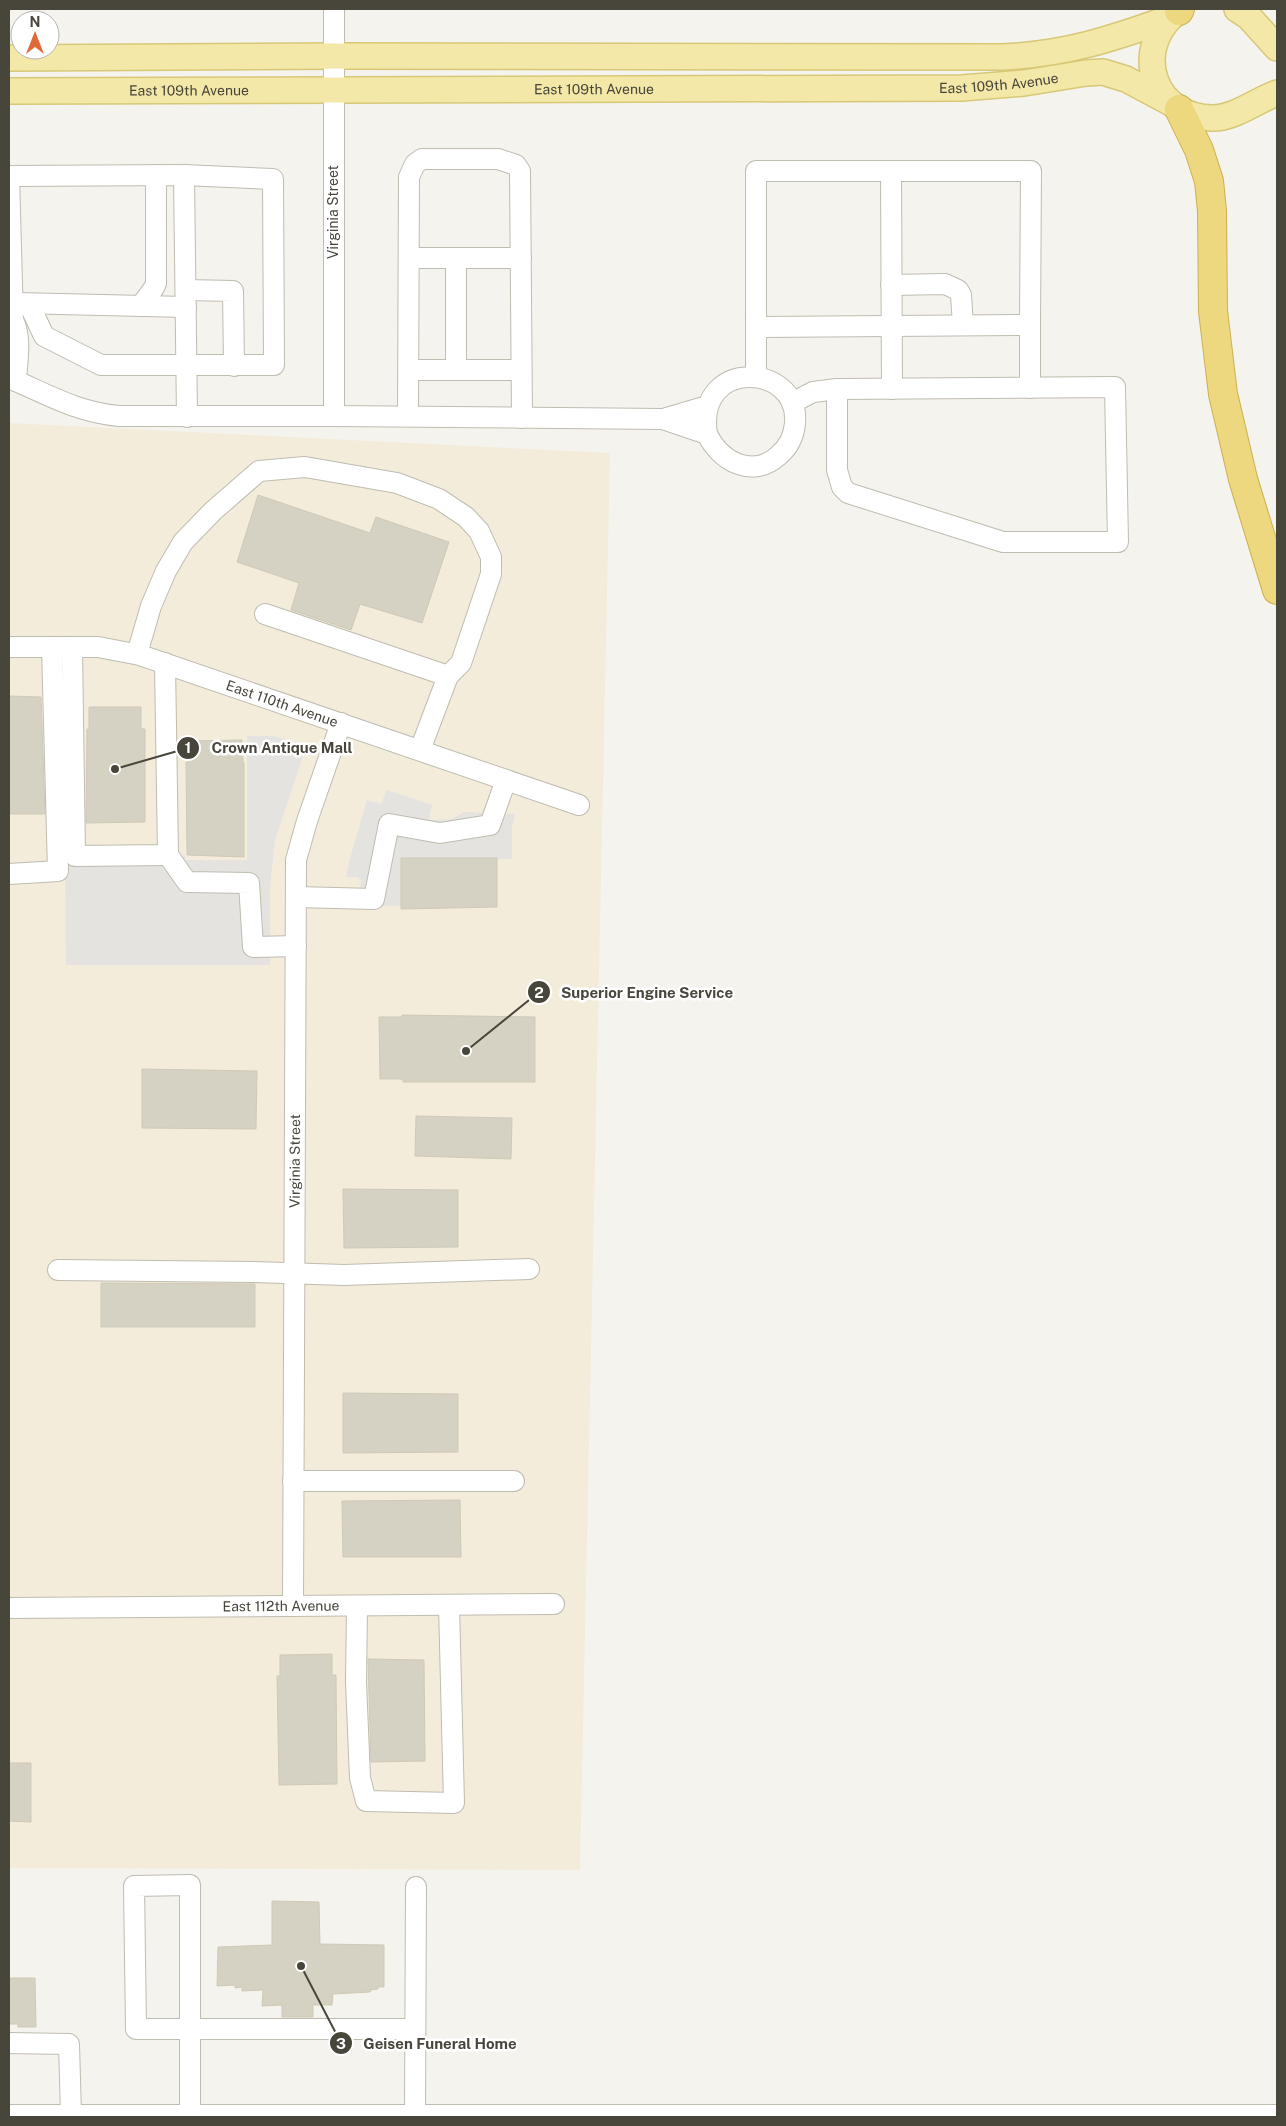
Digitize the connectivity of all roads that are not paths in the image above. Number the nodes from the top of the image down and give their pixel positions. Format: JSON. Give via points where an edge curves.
{"nodes":[{"id":1,"x":334,"y":9,"type":"edge"},
{"id":2,"x":1237,"y":9,"type":"edge"},
{"id":3,"x":1178,"y":11,"type":"edge"},
{"id":4,"x":1272,"y":40,"type":"edge"},
{"id":5,"x":333,"y":56,"type":"junction"},
{"id":6,"x":9,"y":58,"type":"edge"},
{"id":7,"x":9,"y":91,"type":"edge"},
{"id":8,"x":332,"y":91,"type":"junction"},
{"id":9,"x":1277,"y":93,"type":"edge"},
{"id":10,"x":1175,"y":106,"type":"junction"},
{"id":11,"x":891,"y":171,"type":"junction"},
{"id":12,"x":156,"y":175,"type":"junction"},
{"id":13,"x":184,"y":175,"type":"junction"},
{"id":14,"x":9,"y":183,"type":"edge"},
{"id":15,"x":409,"y":258,"type":"junction"},
{"id":16,"x":456,"y":258,"type":"junction"},
{"id":17,"x":521,"y":258,"type":"junction"},
{"id":18,"x":891,"y":286,"type":"junction"},
{"id":19,"x":186,"y":298,"type":"junction"},
{"id":20,"x":142,"y":306,"type":"junction"},
{"id":21,"x":16,"y":311,"type":"edge"},
{"id":22,"x":1030,"y":325,"type":"junction"},
{"id":23,"x":891,"y":326,"type":"junction"},
{"id":24,"x":963,"y":326,"type":"junction"},
{"id":25,"x":756,"y":327,"type":"junction"},
{"id":26,"x":186,"y":366,"type":"junction"},
{"id":27,"x":234,"y":366,"type":"junction"},
{"id":28,"x":409,"y":370,"type":"junction"},
{"id":29,"x":456,"y":370,"type":"junction"},
{"id":30,"x":521,"y":370,"type":"junction"},
{"id":31,"x":756,"y":376,"type":"junction"},
{"id":32,"x":12,"y":380,"type":"edge"},
{"id":33,"x":1030,"y":388,"type":"junction"},
{"id":34,"x":837,"y":389,"type":"junction"},
{"id":35,"x":892,"y":389,"type":"junction"},
{"id":36,"x":792,"y":403,"type":"junction"},
{"id":37,"x":707,"y":406,"type":"junction"},
{"id":38,"x":334,"y":416,"type":"junction"},
{"id":39,"x":408,"y":416,"type":"junction"},
{"id":40,"x":187,"y":417,"type":"junction"},
{"id":41,"x":522,"y":418,"type":"junction"},
{"id":42,"x":663,"y":419,"type":"junction"},
{"id":43,"x":707,"y":434,"type":"junction"},
{"id":44,"x":1277,"y":590,"type":"edge"},
{"id":45,"x":265,"y":614,"type":"dead end"},
{"id":46,"x":9,"y":647,"type":"edge"},
{"id":47,"x":62,"y":647,"type":"junction"},
{"id":48,"x":137,"y":654,"type":"junction"},
{"id":49,"x":166,"y":663,"type":"junction"},
{"id":50,"x":448,"y":676,"type":"junction"},
{"id":51,"x":340,"y":723,"type":"junction"},
{"id":52,"x":420,"y":750,"type":"junction"},
{"id":53,"x":506,"y":780,"type":"junction"},
{"id":54,"x":65,"y":781,"type":"junction"},
{"id":55,"x":579,"y":805,"type":"dead end"},
{"id":56,"x":168,"y":854,"type":"junction"},
{"id":57,"x":9,"y":874,"type":"edge"},
{"id":58,"x":296,"y":897,"type":"junction"},
{"id":59,"x":296,"y":946,"type":"junction"},
{"id":60,"x":529,"y":1269,"type":"dead end"},
{"id":61,"x":58,"y":1270,"type":"dead end"},
{"id":62,"x":294,"y":1273,"type":"junction"},
{"id":63,"x":293,"y":1481,"type":"junction"},
{"id":64,"x":514,"y":1481,"type":"dead end"},
{"id":65,"x":554,"y":1604,"type":"dead end"},
{"id":66,"x":450,"y":1605,"type":"junction"},
{"id":67,"x":293,"y":1606,"type":"junction"},
{"id":68,"x":357,"y":1606,"type":"junction"},
{"id":69,"x":9,"y":1608,"type":"edge"},
{"id":70,"x":416,"y":1887,"type":"dead end"},
{"id":71,"x":188,"y":2029,"type":"junction"},
{"id":72,"x":415,"y":2029,"type":"junction"},
{"id":73,"x":9,"y":2043,"type":"edge"},
{"id":74,"x":9,"y":2115,"type":"edge"},
{"id":75,"x":71,"y":2115,"type":"junction"},
{"id":76,"x":190,"y":2115,"type":"junction"},
{"id":77,"x":415,"y":2115,"type":"junction"},
{"id":78,"x":1277,"y":2115,"type":"edge"},
{"id":79,"x":608,"y":2116,"type":"edge"}],
"edges":[{"from":1,"to":5,"type":"street","name":"Virginia Street"},
{"from":2,"to":4,"type":"main road"},
{"from":3,"to":5,"type":"main road","name":"East 109th Avenue","via":[[1089,46],[1023,56]]},
{"from":3,"to":10,"type":"main road","name":"East 109th Avenue","via":[[1159,32],[1152,56],[1158,87]]},
{"from":5,"to":6,"type":"main road","name":"East 109th Avenue"},
{"from":5,"to":8,"type":"street","name":"Virginia Street"},
{"from":7,"to":8,"type":"main road","name":"East 109th Avenue"},
{"from":8,"to":10,"type":"main road","name":"East 109th Avenue","via":[[962,88],[1097,72],[1126,79]]},
{"from":8,"to":38,"type":"street","name":"Virginia Street"},
{"from":9,"to":10,"type":"main road","name":"East 109th Avenue","via":[[1216,118],[1198,116]]},
{"from":10,"to":44,"type":"highway","via":[[1199,150],[1209,181],[1213,311],[1223,394],[1243,480]]},
{"from":11,"to":18,"type":"street"},
{"from":11,"to":22,"type":"street","via":[[1030,171]]},
{"from":11,"to":25,"type":"street","via":[[756,171]]},
{"from":12,"to":13,"type":"street"},
{"from":12,"to":14,"type":"street"},
{"from":12,"to":20,"type":"street","via":[[156,284]]},
{"from":13,"to":19,"type":"street"},
{"from":13,"to":27,"type":"street","via":[[273,179],[274,365]]},
{"from":14,"to":21,"type":"street"},
{"from":15,"to":16,"type":"street"},
{"from":15,"to":17,"type":"street","via":[[409,177],[415,164],[422,159],[498,159],[516,165],[520,171]]},
{"from":15,"to":28,"type":"street"},
{"from":16,"to":17,"type":"street"},
{"from":16,"to":29,"type":"street"},
{"from":17,"to":30,"type":"street"},
{"from":18,"to":23,"type":"street"},
{"from":18,"to":24,"type":"street","via":[[945,284],[952,287],[961,295]]},
{"from":19,"to":20,"type":"street"},
{"from":19,"to":26,"type":"street"},
{"from":19,"to":27,"type":"street","via":[[233,291]]},
{"from":20,"to":21,"type":"street"},
{"from":21,"to":26,"type":"street","via":[[44,336],[101,365]]},
{"from":21,"to":32,"type":"street","via":[[18,344]]},
{"from":22,"to":24,"type":"street"},
{"from":22,"to":33,"type":"street"},
{"from":23,"to":24,"type":"street"},
{"from":23,"to":25,"type":"street"},
{"from":23,"to":35,"type":"street"},
{"from":25,"to":31,"type":"street"},
{"from":26,"to":27,"type":"street"},
{"from":26,"to":40,"type":"street"},
{"from":28,"to":29,"type":"street"},
{"from":28,"to":39,"type":"street"},
{"from":29,"to":30,"type":"street"},
{"from":30,"to":41,"type":"street"},
{"from":31,"to":36,"type":"street","via":[[783,390]]},
{"from":31,"to":37,"type":"street","via":[[740,377],[726,383]]},
{"from":32,"to":40,"type":"street","via":[[67,405],[103,415]]},
{"from":33,"to":34,"type":"street","via":[[1115,387],[1118,542],[1003,542],[848,493],[842,487],[837,470]]},
{"from":33,"to":35,"type":"street"},
{"from":34,"to":35,"type":"street"},
{"from":34,"to":36,"type":"street","via":[[813,392]]},
{"from":36,"to":43,"type":"street","via":[[794,433],[787,447],[765,464],[736,464],[723,458]]},
{"from":37,"to":42,"type":"street"},
{"from":37,"to":43,"type":"street"},
{"from":38,"to":39,"type":"street"},
{"from":38,"to":40,"type":"street"},
{"from":39,"to":41,"type":"street"},
{"from":41,"to":42,"type":"street"},
{"from":42,"to":43,"type":"street"},
{"from":45,"to":50,"type":"street"},
{"from":46,"to":47,"type":"street","name":"East 110th Avenue"},
{"from":47,"to":48,"type":"street","name":"East 110th Avenue","via":[[98,647]]},
{"from":47,"to":54,"type":"street"},
{"from":48,"to":49,"type":"street","name":"East 110th Avenue"},
{"from":48,"to":50,"type":"street","via":[[151,606],[183,542],[259,471],[305,467],[397,483],[439,499],[466,517],[479,531],[491,558],[491,574],[461,663]]},
{"from":49,"to":51,"type":"street","name":"East 110th Avenue"},
{"from":49,"to":56,"type":"street"},
{"from":50,"to":52,"type":"street"},
{"from":51,"to":52,"type":"street","name":"East 110th Avenue"},
{"from":51,"to":58,"type":"street","name":"Virginia Street","via":[[296,860]]},
{"from":52,"to":53,"type":"street","name":"East 110th Avenue"},
{"from":53,"to":55,"type":"street","name":"East 110th Avenue"},
{"from":53,"to":58,"type":"street","via":[[490,825],[440,833],[389,824],[374,899]]},
{"from":54,"to":56,"type":"street","via":[[75,856]]},
{"from":54,"to":57,"type":"street","via":[[58,872]]},
{"from":56,"to":59,"type":"street","via":[[187,882],[249,883],[253,947]]},
{"from":58,"to":59,"type":"street","name":"Virginia Street"},
{"from":59,"to":62,"type":"street","name":"Virginia Street"},
{"from":60,"to":62,"type":"street","via":[[344,1275]]},
{"from":61,"to":62,"type":"street"},
{"from":62,"to":63,"type":"street","name":"Virginia Street"},
{"from":63,"to":64,"type":"street"},
{"from":63,"to":67,"type":"street","name":"Virginia Street"},
{"from":65,"to":66,"type":"street","name":"East 112th Avenue"},
{"from":66,"to":68,"type":"street","name":"East 112th Avenue"},
{"from":66,"to":68,"type":"street","via":[[454,1803],[366,1801],[360,1768],[356,1682]]},
{"from":67,"to":68,"type":"street","name":"East 112th Avenue"},
{"from":67,"to":69,"type":"street","name":"East 112th Avenue"},
{"from":70,"to":72,"type":"street"},
{"from":71,"to":71,"type":"street","via":[[190,1885],[134,1886],[136,2029]]},
{"from":71,"to":72,"type":"street"},
{"from":71,"to":76,"type":"street"},
{"from":72,"to":77,"type":"street"},
{"from":73,"to":75,"type":"street","via":[[69,2044]]},
{"from":74,"to":75,"type":"street"},
{"from":75,"to":76,"type":"street"},
{"from":76,"to":77,"type":"street"},
{"from":77,"to":79,"type":"street"},
{"from":78,"to":79,"type":"street"}]}
